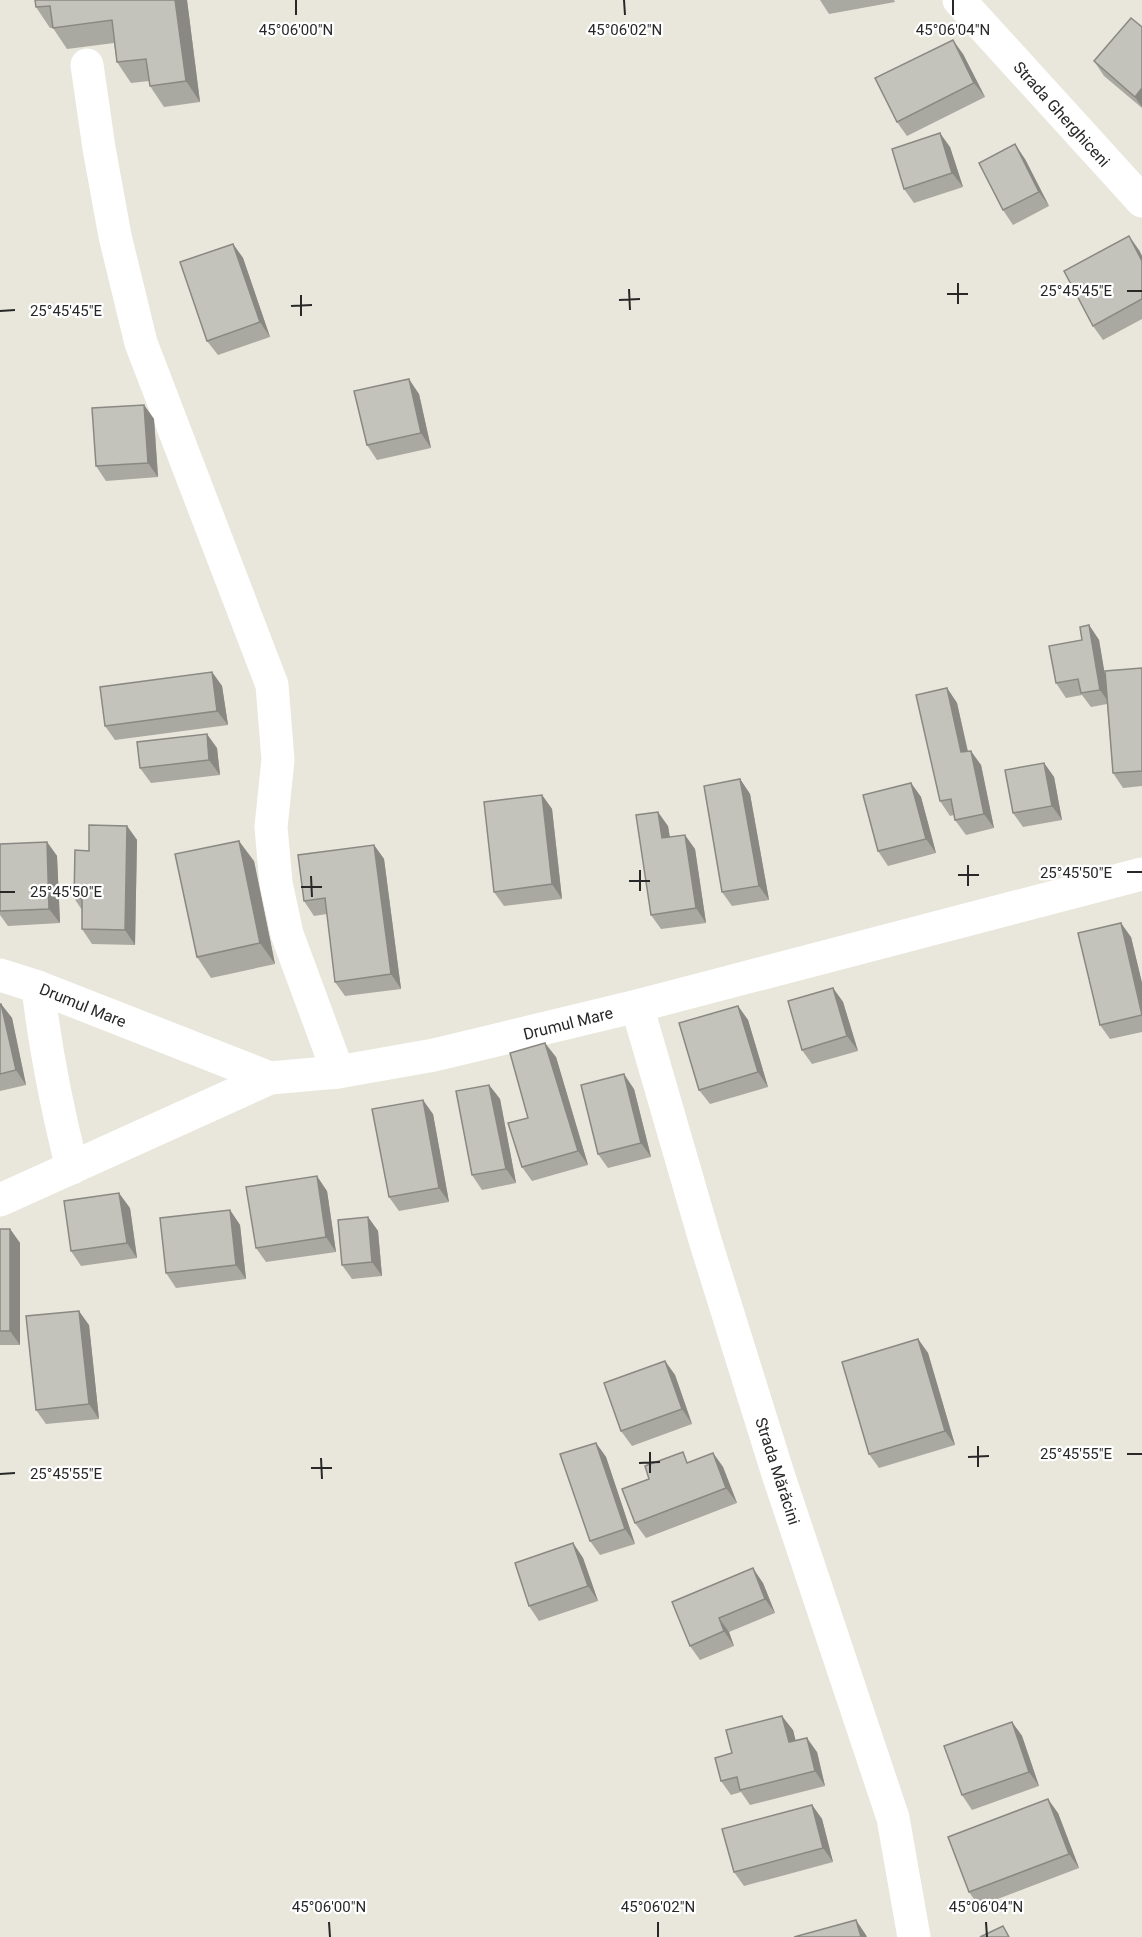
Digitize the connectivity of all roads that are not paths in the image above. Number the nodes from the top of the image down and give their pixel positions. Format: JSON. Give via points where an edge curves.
{"nodes":[{"id":1,"x":959,"y":0,"type":"edge"},
{"id":2,"x":87,"y":65,"type":"dead end"},
{"id":3,"x":1142,"y":201,"type":"edge"},
{"id":4,"x":1142,"y":874,"type":"edge"},
{"id":5,"x":0,"y":975,"type":"edge"},
{"id":6,"x":38,"y":987,"type":"junction"},
{"id":7,"x":638,"y":1006,"type":"junction"},
{"id":8,"x":338,"y":1072,"type":"junction"},
{"id":9,"x":270,"y":1078,"type":"junction"},
{"id":10,"x":72,"y":1168,"type":"junction"},
{"id":11,"x":0,"y":1200,"type":"edge"},
{"id":12,"x":914,"y":1937,"type":"edge"}],
"edges":[{"from":1,"to":3,"type":"street","name":"Strada Gherghiceni"},
{"from":2,"to":8,"type":"street","via":[[115,236],[141,343],[272,685],[278,760],[271,827],[276,883],[287,934]]},
{"from":4,"to":7,"type":"street","name":"Drumul Mare"},
{"from":5,"to":6,"type":"street","name":"Drumul Mare"},
{"from":6,"to":9,"type":"street","name":"Drumul Mare"},
{"from":6,"to":10,"type":"street","via":[[52,1080]]},
{"from":7,"to":8,"type":"street","name":"Drumul Mare","via":[[434,1055]]},
{"from":7,"to":12,"type":"street","name":"Strada Mărăcini","via":[[778,1474],[893,1818]]},
{"from":8,"to":9,"type":"street","name":"Drumul Mare"},
{"from":9,"to":10,"type":"street"},
{"from":10,"to":11,"type":"street"}]}
